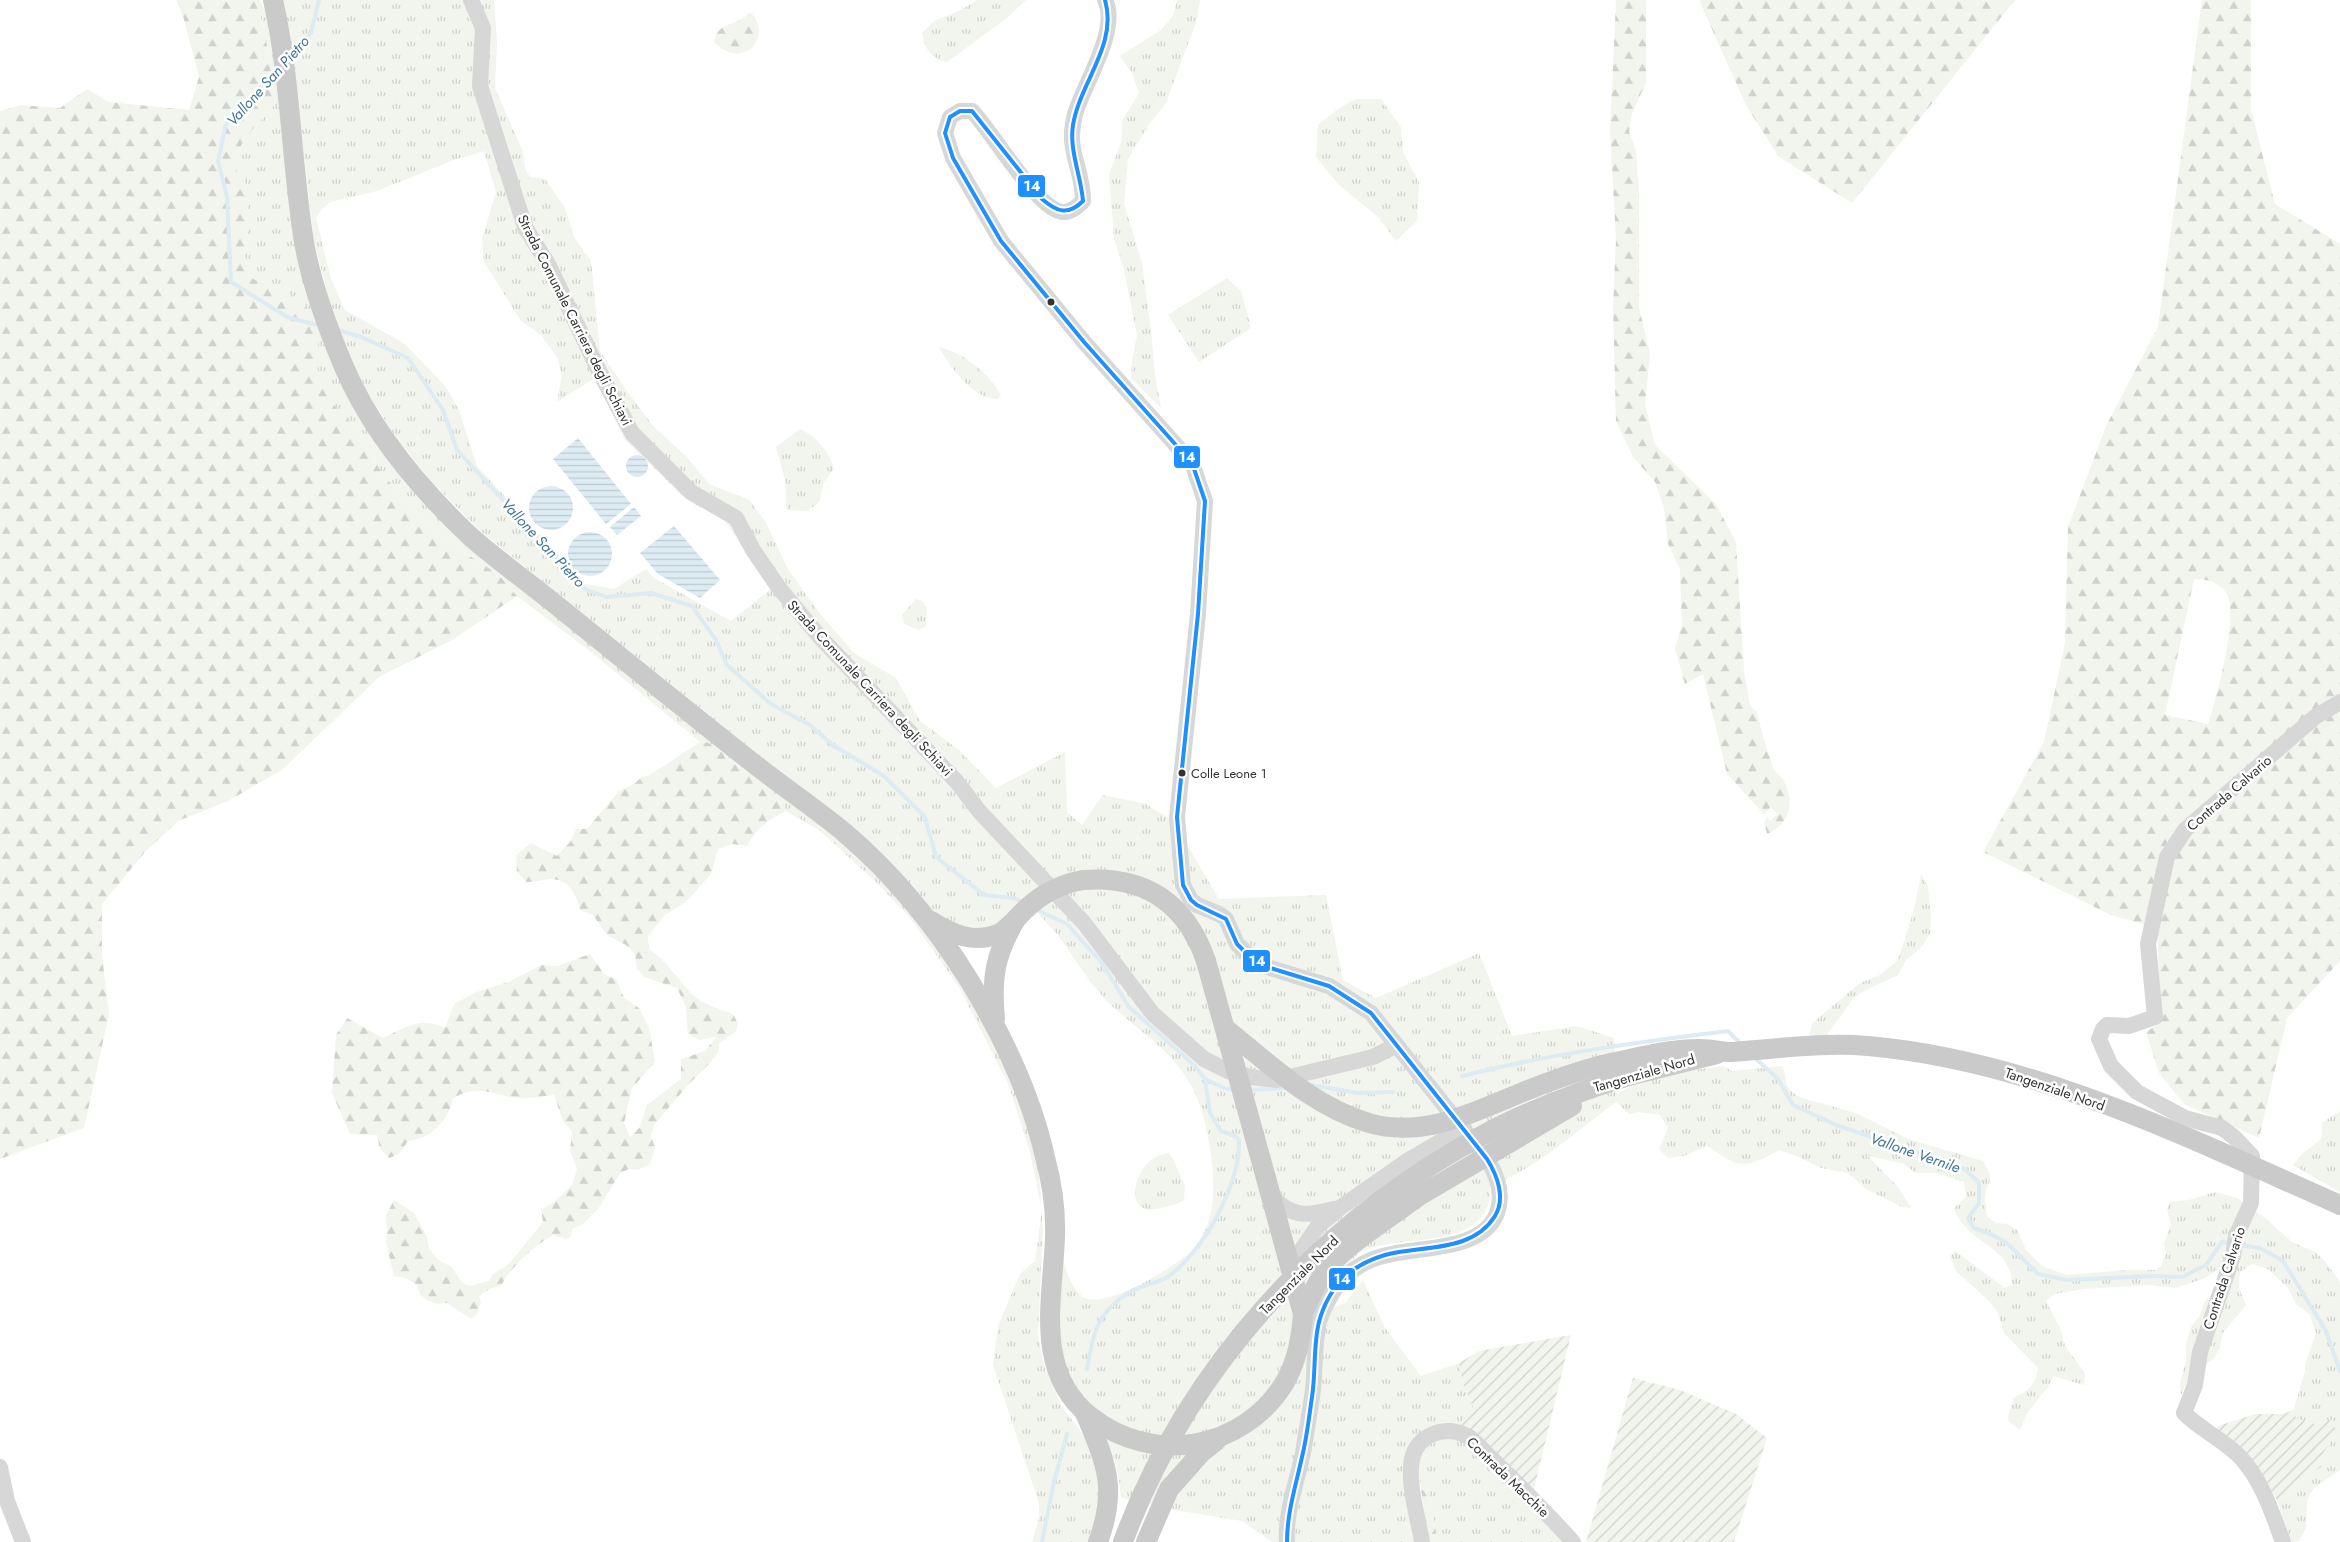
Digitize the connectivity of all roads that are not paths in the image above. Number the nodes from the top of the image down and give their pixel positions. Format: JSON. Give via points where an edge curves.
{"nodes":[{"id":1,"x":272,"y":0,"type":"edge"},
{"id":2,"x":471,"y":0,"type":"edge"},
{"id":3,"x":1105,"y":0,"type":"edge"},
{"id":4,"x":2340,"y":702,"type":"edge"},
{"id":5,"x":923,"y":915,"type":"junction"},
{"id":6,"x":1016,"y":919,"type":"junction"},
{"id":7,"x":996,"y":1026,"type":"junction"},
{"id":8,"x":1226,"y":1029,"type":"junction"},
{"id":9,"x":1396,"y":1045,"type":"junction"},
{"id":10,"x":1729,"y":1052,"type":"junction"},
{"id":11,"x":1632,"y":1075,"type":"junction"},
{"id":12,"x":1464,"y":1128,"type":"junction"},
{"id":13,"x":1269,"y":1187,"type":"junction"},
{"id":14,"x":2340,"y":1205,"type":"edge"},
{"id":15,"x":1341,"y":1207,"type":"junction"},
{"id":16,"x":1292,"y":1269,"type":"junction"},
{"id":17,"x":1302,"y":1314,"type":"junction"},
{"id":18,"x":1085,"y":1413,"type":"junction"},
{"id":19,"x":1220,"y":1438,"type":"junction"},
{"id":20,"x":0,"y":1467,"type":"edge"},
{"id":21,"x":23,"y":1542,"type":"edge"},
{"id":22,"x":1098,"y":1542,"type":"edge"},
{"id":23,"x":1123,"y":1542,"type":"edge"},
{"id":24,"x":1146,"y":1542,"type":"edge"},
{"id":25,"x":1287,"y":1542,"type":"edge"},
{"id":26,"x":1422,"y":1542,"type":"edge"},
{"id":27,"x":1574,"y":1542,"type":"edge"},
{"id":28,"x":2283,"y":1542,"type":"edge"}],
"edges":[{"from":1,"to":5,"type":"main road","via":[[282,49],[305,244],[316,290],[344,368],[389,445],[424,489],[473,538],[846,834],[882,868]]},
{"from":2,"to":9,"type":"street","name":"Strada Comunale Carriera degli Schiavi","via":[[483,28],[480,86],[525,227],[548,264],[632,433],[690,492],[736,518],[779,588],[819,636],[1084,923],[1153,1014],[1204,1059],[1228,1072],[1277,1080],[1373,1057]]},
{"from":3,"to":9,"type":"street","via":[[1108,22],[1105,40],[1076,112],[1071,135],[1083,188],[1083,200],[1074,209],[1064,212],[1049,207],[1035,194],[972,111],[960,111],[950,117],[945,133],[953,158],[1001,241],[1084,342],[1192,463],[1205,501],[1198,614],[1177,818],[1182,885],[1197,905],[1226,919],[1237,944],[1249,956],[1264,966],[1329,986],[1350,998],[1371,1013]]},
{"from":4,"to":28,"type":"street","name":"Contrada Calvario","via":[[2315,717],[2185,830],[2167,856],[2151,921],[2148,944],[2155,1017],[2129,1026],[2107,1025],[2099,1039],[2111,1066],[2137,1092],[2185,1118],[2222,1128],[2252,1156],[2251,1204],[2236,1236],[2233,1256],[2200,1352],[2195,1384],[2184,1413],[2242,1458],[2263,1488]]},
{"from":5,"to":6,"type":"main road","via":[[950,933],[966,938],[999,934]]},
{"from":5,"to":7,"type":"main road","via":[[966,975]]},
{"from":6,"to":7,"type":"main road","via":[[1004,940],[993,977]]},
{"from":6,"to":8,"type":"main road","bridge":true,"via":[[1046,893],[1070,882],[1103,878],[1142,887],[1176,909],[1189,925],[1199,942]]},
{"from":7,"to":18,"type":"main road","via":[[1030,1106],[1045,1155],[1054,1204],[1055,1237],[1049,1304],[1051,1346],[1067,1389]]},
{"from":8,"to":10,"type":"main road","bridge":true,"via":[[1318,1101],[1371,1124],[1400,1128],[1435,1125],[1465,1117],[1559,1079],[1623,1060],[1699,1049]]},
{"from":8,"to":13,"type":"main road","bridge":true},
{"from":9,"to":12,"type":"street"},
{"from":10,"to":11,"type":"main road","name":"Tangenziale Nord","bridge":true},
{"from":10,"to":14,"type":"main road","name":"Tangenziale Nord","bridge":true,"via":[[1804,1046],[1866,1046],[1974,1063],[2042,1081],[2170,1130]]},
{"from":11,"to":17,"type":"main road","bridge":true,"via":[[1505,1144],[1419,1196],[1364,1235],[1327,1268]]},
{"from":11,"to":23,"type":"main road","name":"Tangenziale Nord","bridge":true,"via":[[1535,1110],[1481,1136],[1381,1200],[1334,1238],[1278,1294],[1214,1371],[1153,1473]]},
{"from":12,"to":15,"type":"street","via":[[1407,1161]]},
{"from":12,"to":25,"type":"street","via":[[1496,1177],[1500,1202],[1496,1214],[1480,1234],[1462,1241],[1371,1259],[1342,1280],[1327,1302],[1315,1339],[1313,1389],[1303,1454],[1293,1490]]},
{"from":13,"to":15,"type":"street","via":[[1290,1211],[1313,1215]]},
{"from":13,"to":16,"type":"main road"},
{"from":15,"to":16,"type":"street","via":[[1318,1226]]},
{"from":16,"to":17,"type":"main road"},
{"from":17,"to":19,"type":"main road","via":[[1296,1359],[1287,1379],[1259,1414]]},
{"from":18,"to":19,"type":"main road","via":[[1108,1430],[1135,1441],[1163,1446],[1192,1445]]},
{"from":18,"to":22,"type":"main road","via":[[1108,1476],[1110,1499]]},
{"from":19,"to":24,"type":"main road","via":[[1201,1453],[1169,1488]]},
{"from":20,"to":21,"type":"street","via":[[7,1501]]},
{"from":26,"to":27,"type":"street","name":"Contrada Macchie","via":[[1411,1474],[1412,1458],[1420,1441],[1450,1430],[1467,1436]]}]}
